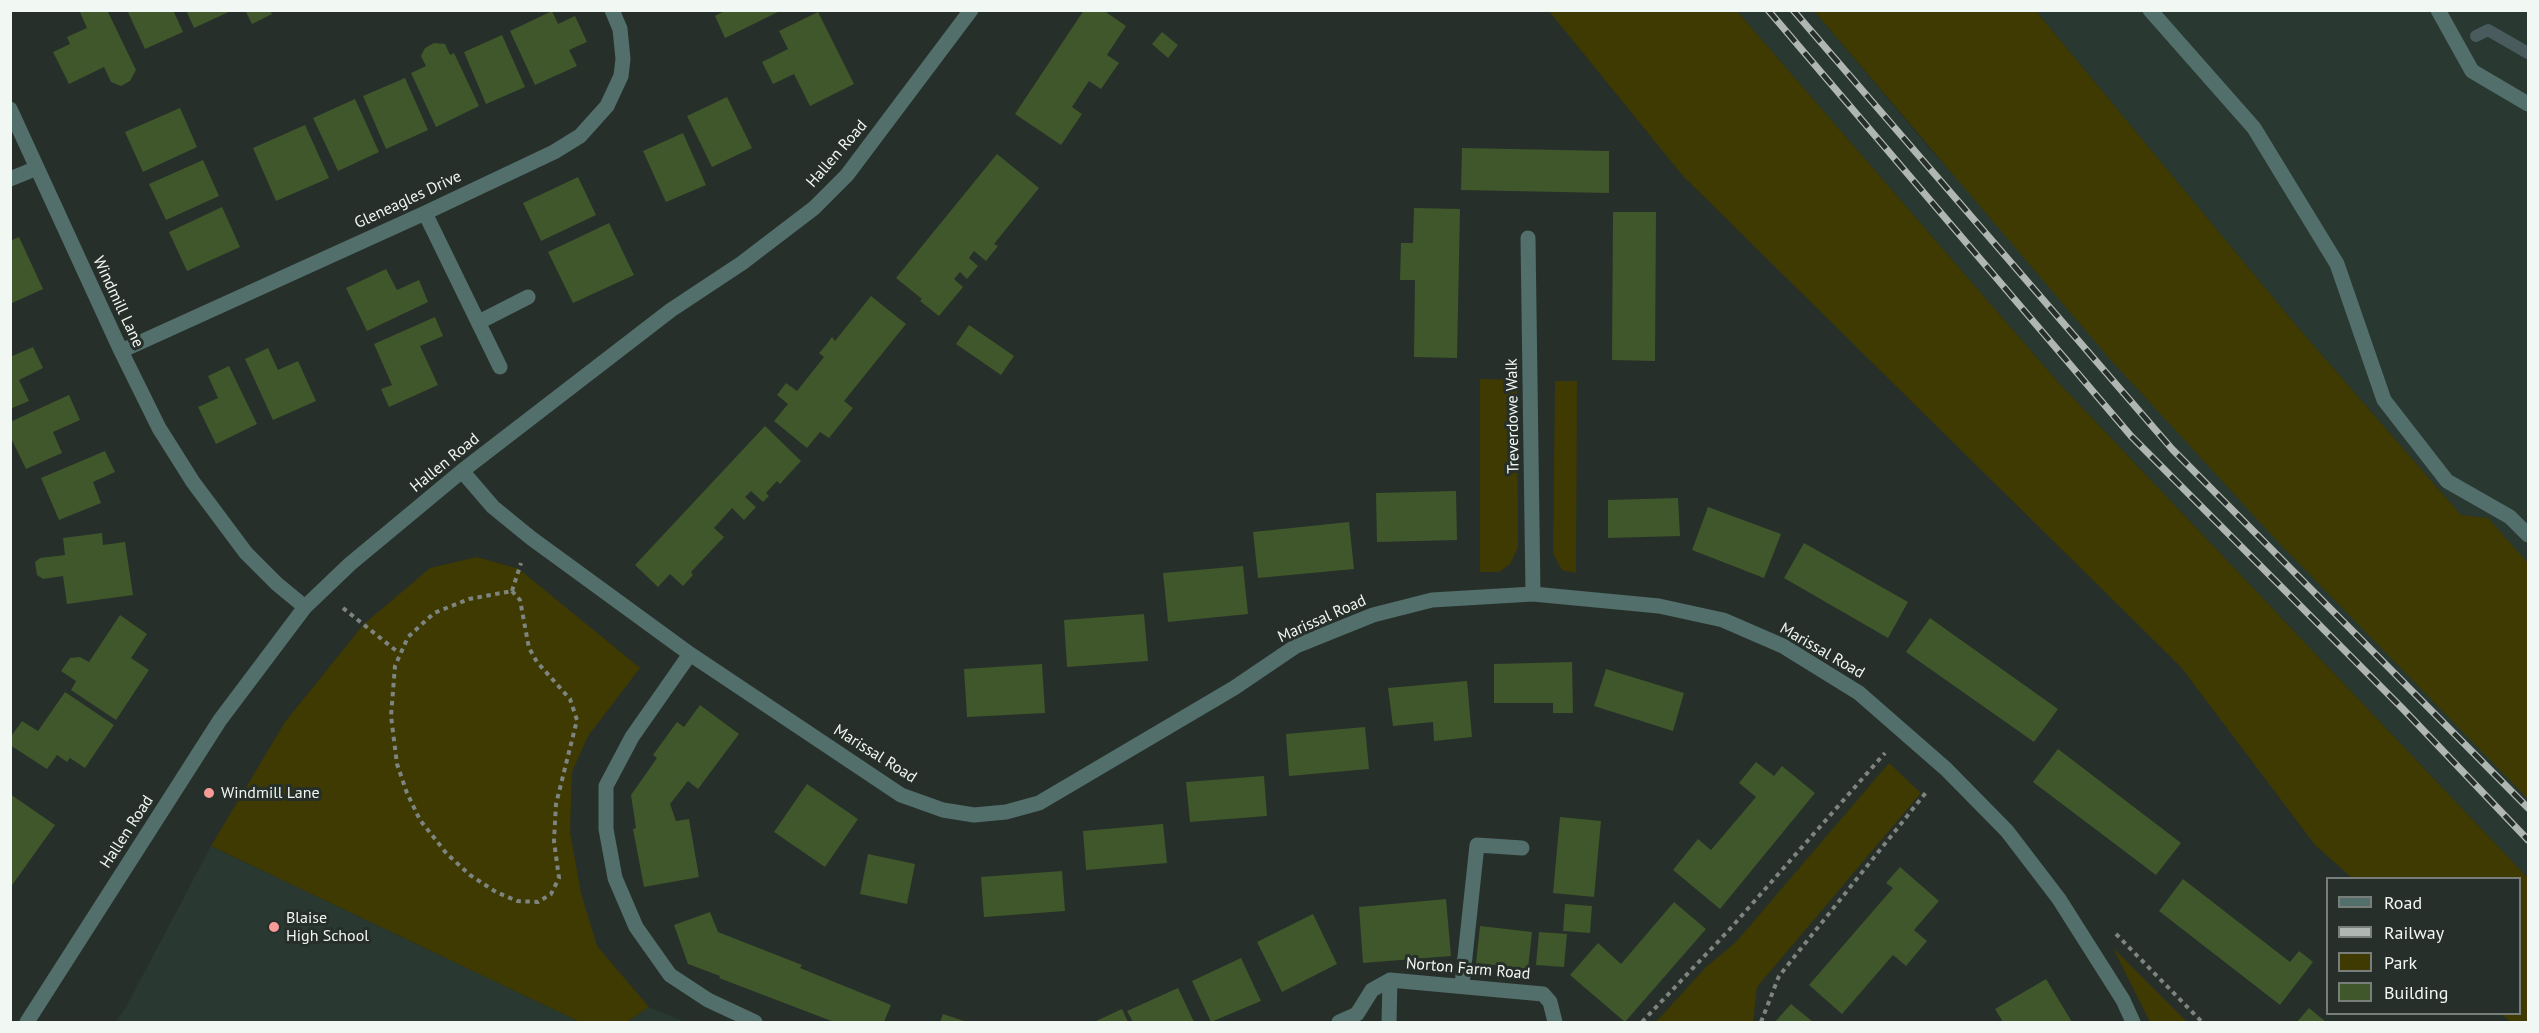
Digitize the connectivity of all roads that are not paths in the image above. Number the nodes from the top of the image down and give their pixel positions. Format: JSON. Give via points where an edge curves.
{"nodes":[{"id":1,"x":612,"y":10,"type":"edge"},
{"id":2,"x":971,"y":10,"type":"edge"},
{"id":3,"x":2150,"y":10,"type":"edge"},
{"id":4,"x":2438,"y":10,"type":"edge"},
{"id":5,"x":2529,"y":104,"type":"edge"},
{"id":6,"x":10,"y":109,"type":"edge"},
{"id":7,"x":37,"y":168,"type":"junction"},
{"id":8,"x":10,"y":179,"type":"edge"},
{"id":9,"x":425,"y":213,"type":"junction"},
{"id":10,"x":1528,"y":238,"type":"dead end"},
{"id":11,"x":528,"y":297,"type":"dead end"},
{"id":12,"x":479,"y":322,"type":"junction"},
{"id":13,"x":121,"y":351,"type":"junction"},
{"id":14,"x":500,"y":367,"type":"dead end"},
{"id":15,"x":462,"y":471,"type":"junction"},
{"id":16,"x":2529,"y":535,"type":"edge"},
{"id":17,"x":1533,"y":594,"type":"junction"},
{"id":18,"x":305,"y":607,"type":"junction"},
{"id":19,"x":690,"y":654,"type":"junction"},
{"id":20,"x":1522,"y":848,"type":"dead end"},
{"id":21,"x":1390,"y":980,"type":"junction"},
{"id":22,"x":1462,"y":985,"type":"junction"},
{"id":23,"x":27,"y":1023,"type":"edge"},
{"id":24,"x":755,"y":1023,"type":"edge"},
{"id":25,"x":1339,"y":1023,"type":"edge"},
{"id":26,"x":1389,"y":1023,"type":"edge"},
{"id":27,"x":1556,"y":1023,"type":"edge"},
{"id":28,"x":2133,"y":1023,"type":"edge"}],
"edges":[{"from":1,"to":9,"type":"street","name":"Gleneagles Drive","via":[[620,29],[621,76],[607,106],[580,136]]},
{"from":2,"to":15,"type":"street","name":"Hallen Road","via":[[847,175],[814,208],[671,310]]},
{"from":3,"to":16,"type":"street","via":[[2254,128],[2337,264],[2384,400],[2447,481],[2510,517]]},
{"from":4,"to":5,"type":"street","via":[[2472,70]]},
{"from":6,"to":7,"type":"street","name":"Windmill Lane"},
{"from":7,"to":8,"type":"street"},
{"from":7,"to":13,"type":"street","name":"Windmill Lane"},
{"from":9,"to":12,"type":"street"},
{"from":9,"to":13,"type":"street","name":"Gleneagles Drive"},
{"from":10,"to":17,"type":"street","name":"Treverdowe Walk"},
{"from":11,"to":12,"type":"street"},
{"from":12,"to":14,"type":"street"},
{"from":13,"to":18,"type":"street","name":"Windmill Lane","via":[[159,428],[193,482],[246,553]]},
{"from":15,"to":18,"type":"street","name":"Hallen Road","via":[[350,564]]},
{"from":15,"to":19,"type":"street","name":"Marissal Road","via":[[493,507],[531,538]]},
{"from":17,"to":19,"type":"street","name":"Marissal Road","via":[[1432,600],[1373,615],[1296,646],[1234,688],[1039,803],[974,815],[943,810],[901,795]]},
{"from":17,"to":28,"type":"street","name":"Marissal Road","via":[[1659,606],[1723,620],[1783,646],[1850,687],[1946,769],[2007,831],[2059,898]]},
{"from":18,"to":23,"type":"street","name":"Hallen Road","via":[[220,720]]},
{"from":19,"to":24,"type":"street","via":[[632,737],[606,786],[606,829],[615,878],[636,927],[670,975],[708,1000]]},
{"from":20,"to":22,"type":"street","via":[[1477,845]]},
{"from":21,"to":22,"type":"street","name":"Norton Farm Road"},
{"from":21,"to":25,"type":"street","name":"Norton Farm Road","via":[[1372,990],[1357,1014]]},
{"from":21,"to":26,"type":"street"},
{"from":22,"to":27,"type":"street","name":"Norton Farm Road","via":[[1543,994],[1550,1002]]}]}
